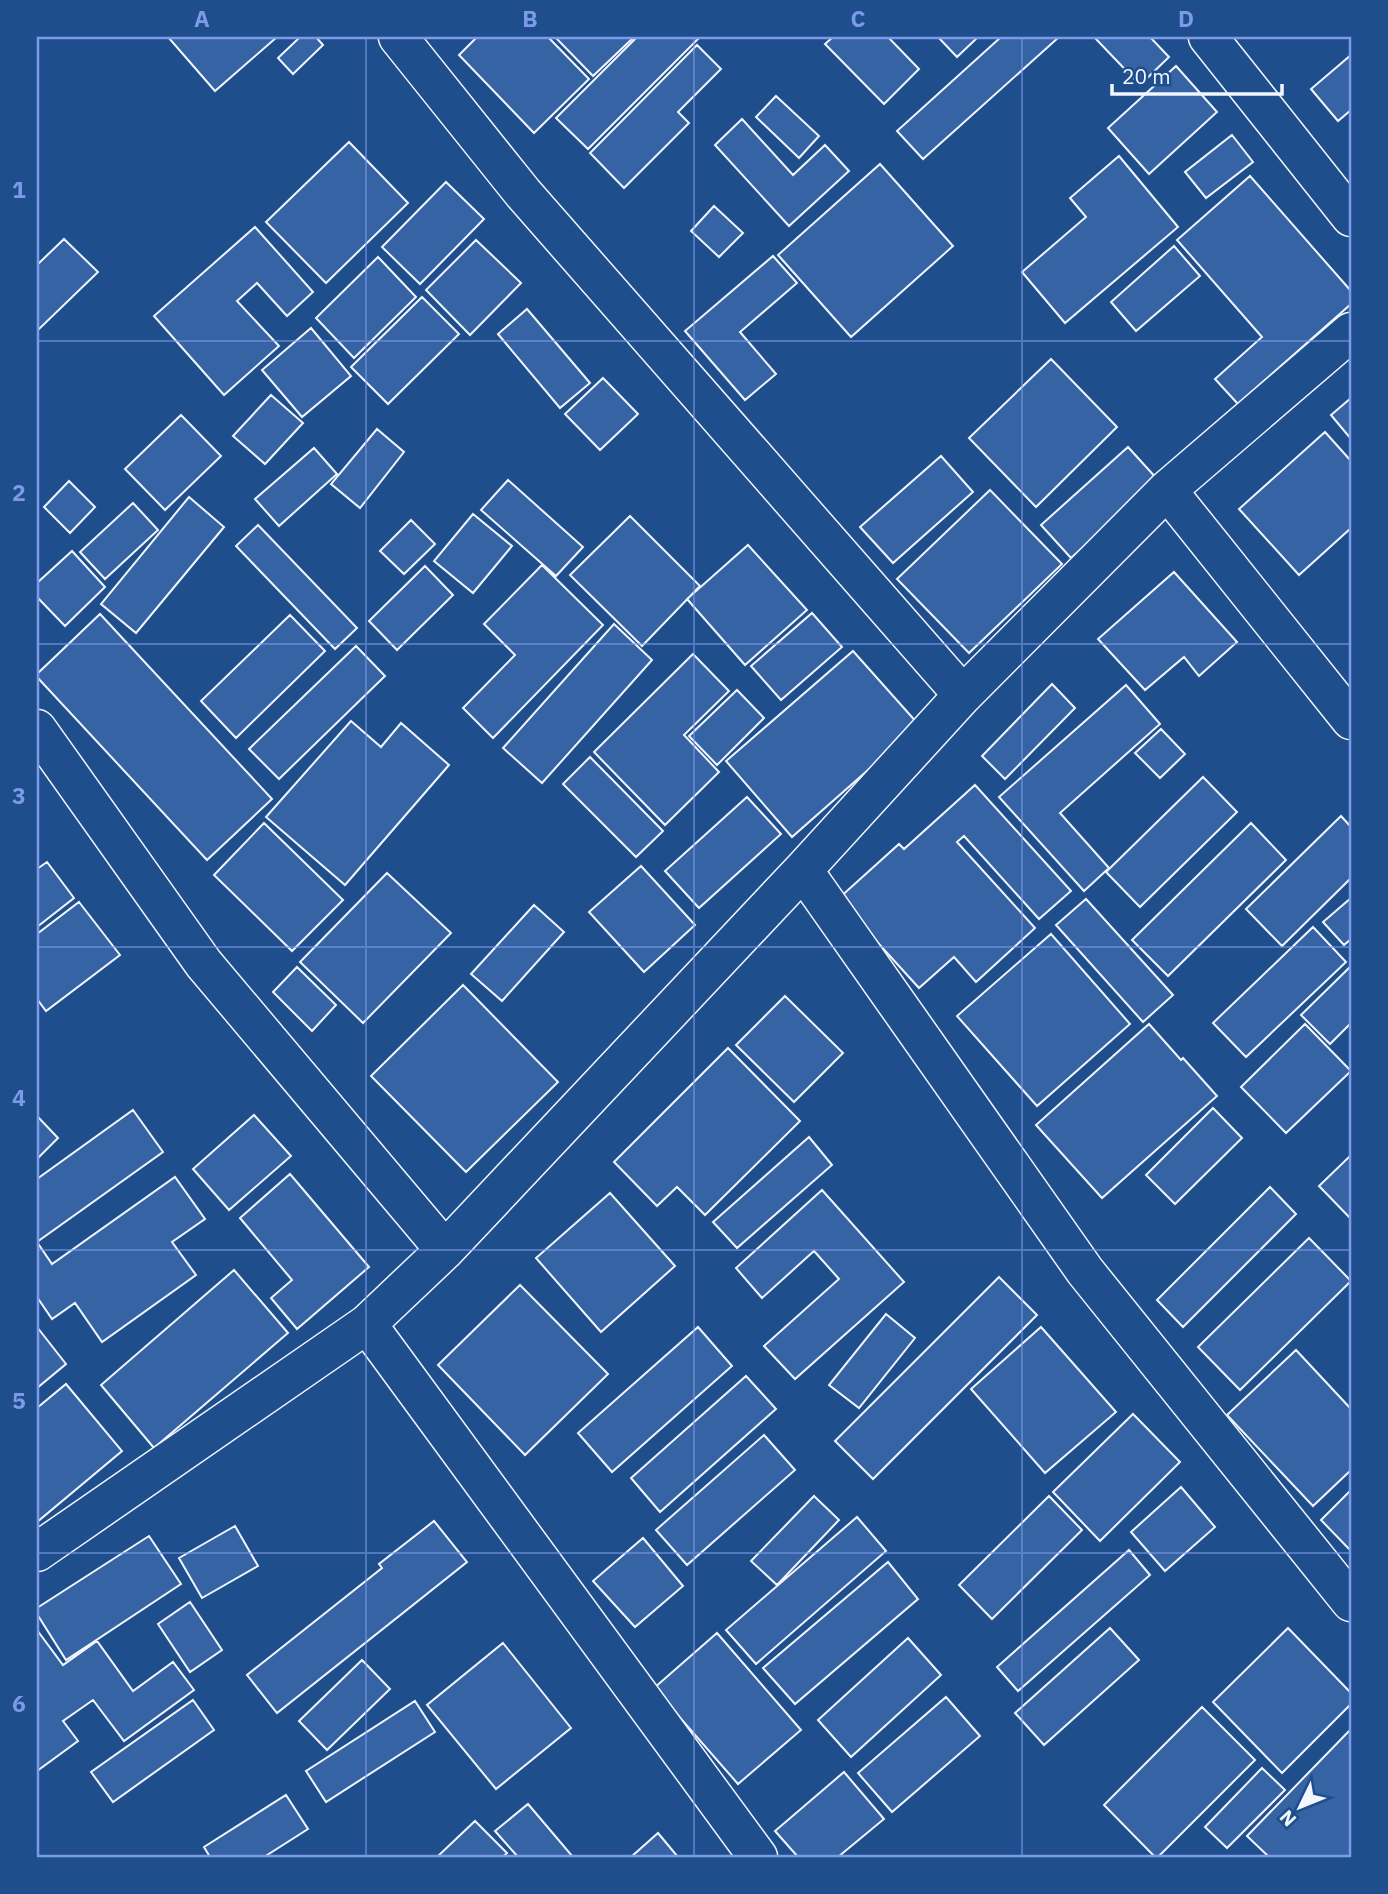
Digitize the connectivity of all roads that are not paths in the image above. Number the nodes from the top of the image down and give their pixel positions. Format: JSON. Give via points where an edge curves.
{"nodes":[{"id":1,"x":398,"y":37,"type":"edge"},
{"id":2,"x":1208,"y":37,"type":"edge"},
{"id":3,"x":1351,"y":217,"type":"edge"},
{"id":4,"x":1351,"y":332,"type":"edge"},
{"id":5,"x":1167,"y":491,"type":"junction"},
{"id":6,"x":963,"y":695,"type":"junction"},
{"id":7,"x":1351,"y":720,"type":"edge"},
{"id":8,"x":37,"y":729,"type":"edge"},
{"id":9,"x":803,"y":870,"type":"junction"},
{"id":10,"x":445,"y":1250,"type":"junction"},
{"id":11,"x":367,"y":1324,"type":"junction"},
{"id":12,"x":37,"y":1552,"type":"edge"},
{"id":13,"x":1351,"y":1602,"type":"edge"},
{"id":14,"x":758,"y":1857,"type":"edge"}],
"edges":[{"from":1,"to":6,"type":"street","via":[[523,193]]},
{"from":2,"to":3,"type":"street"},
{"from":4,"to":5,"type":"street"},
{"from":5,"to":6,"type":"street"},
{"from":5,"to":7,"type":"street"},
{"from":6,"to":9,"type":"street"},
{"from":8,"to":10,"type":"street","via":[[204,964]]},
{"from":9,"to":10,"type":"street"},
{"from":9,"to":13,"type":"street","via":[[1085,1271]]},
{"from":10,"to":11,"type":"street"},
{"from":11,"to":12,"type":"street"},
{"from":11,"to":14,"type":"street"}]}
